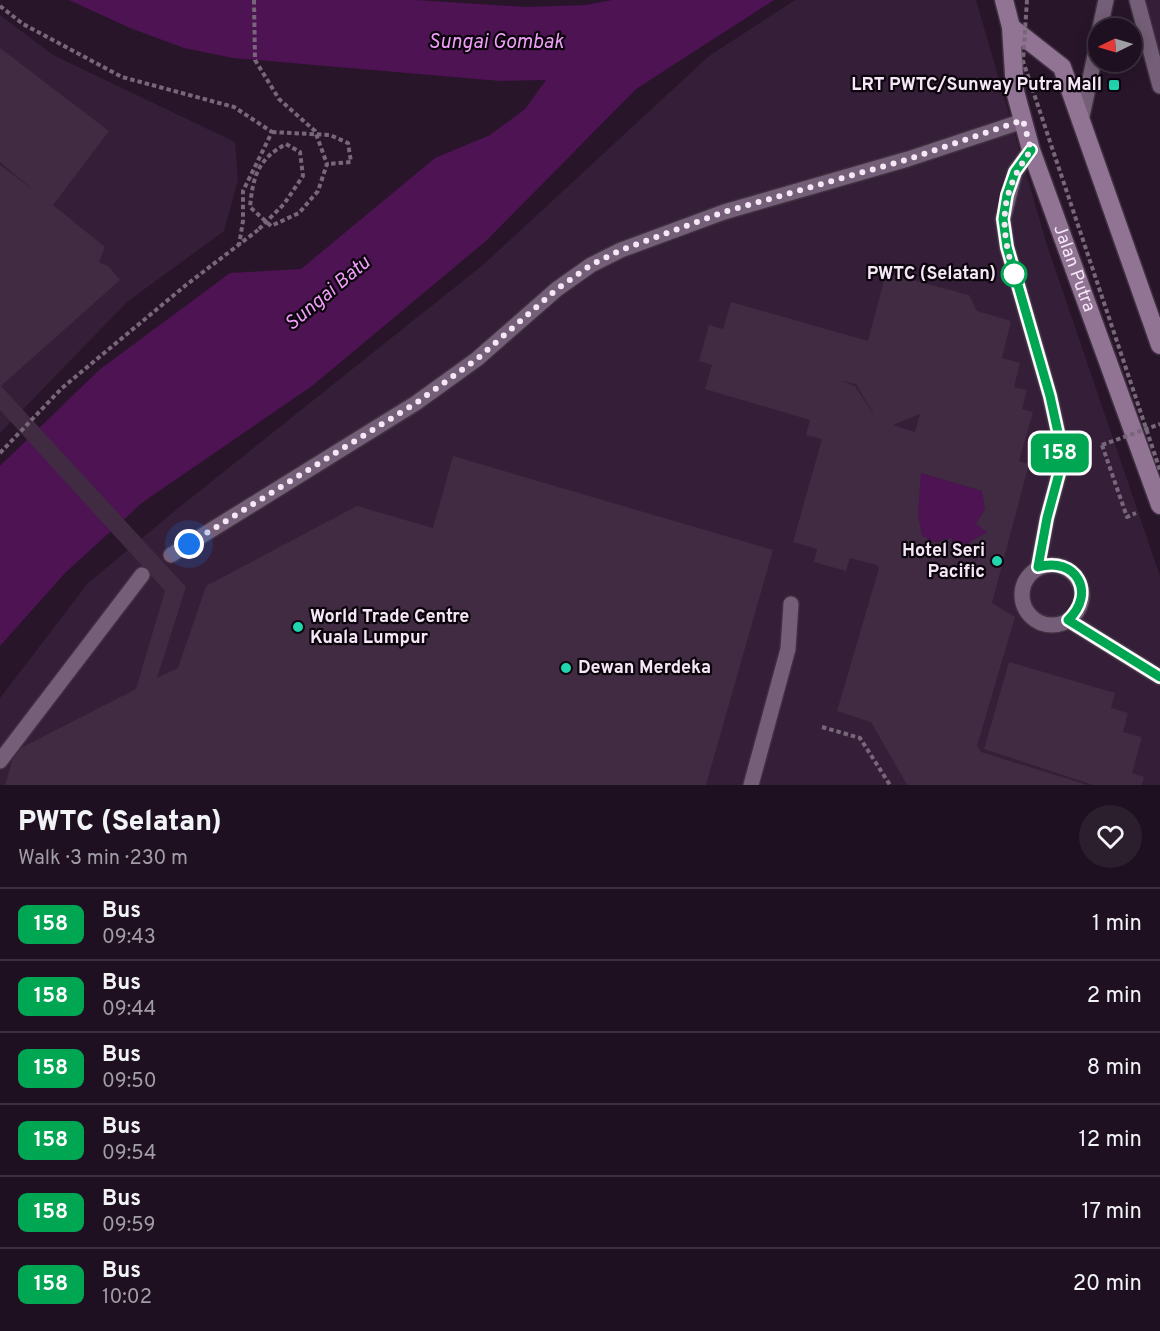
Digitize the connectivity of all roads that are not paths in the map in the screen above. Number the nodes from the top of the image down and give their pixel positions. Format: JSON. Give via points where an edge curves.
{"nodes":[{"id":1,"x":1004,"y":0,"type":"edge"},
{"id":2,"x":1106,"y":0,"type":"edge"},
{"id":3,"x":1137,"y":0,"type":"edge"},
{"id":4,"x":1102,"y":18,"type":"edge"},
{"id":5,"x":1011,"y":27,"type":"junction"},
{"id":6,"x":1091,"y":72,"type":"edge"},
{"id":7,"x":1160,"y":86,"type":"edge"},
{"id":8,"x":1023,"y":120,"type":"junction"},
{"id":9,"x":1081,"y":121,"type":"junction"},
{"id":10,"x":1031,"y":150,"type":"junction"},
{"id":11,"x":1160,"y":345,"type":"edge"},
{"id":12,"x":1160,"y":505,"type":"edge"},
{"id":13,"x":171,"y":555,"type":"dead end"},
{"id":14,"x":1038,"y":567,"type":"junction"},
{"id":15,"x":142,"y":575,"type":"dead end"},
{"id":16,"x":791,"y":604,"type":"dead end"},
{"id":17,"x":1068,"y":620,"type":"junction"},
{"id":18,"x":1160,"y":677,"type":"edge"},
{"id":19,"x":0,"y":761,"type":"edge"},
{"id":20,"x":751,"y":785,"type":"edge"}],
"edges":[{"from":1,"to":5,"type":"street","name":"Jalan Putra"},
{"from":2,"to":4,"type":"lane"},
{"from":3,"to":7,"type":"lane"},
{"from":5,"to":8,"type":"street","name":"Jalan Putra","via":[[1015,91]]},
{"from":5,"to":9,"type":"street","via":[[1062,67]]},
{"from":6,"to":9,"type":"lane"},
{"from":8,"to":10,"type":"street","name":"Jalan Putra"},
{"from":8,"to":13,"type":"lane","via":[[909,159],[724,212],[591,265],[557,289],[477,359],[416,403]]},
{"from":9,"to":11,"type":"street"},
{"from":10,"to":12,"type":"street","name":"Jalan Putra"},
{"from":10,"to":14,"type":"lane","via":[[1015,172],[1003,219],[1007,247],[1059,437],[1061,466]]},
{"from":14,"to":17,"type":"lane","via":[[1058,564],[1067,568],[1080,584],[1081,604]]},
{"from":14,"to":17,"type":"lane","via":[[1024,581],[1021,591],[1026,610],[1040,623],[1059,624]]},
{"from":15,"to":19,"type":"lane"},
{"from":16,"to":20,"type":"lane","via":[[788,649]]},
{"from":17,"to":18,"type":"lane"}]}
